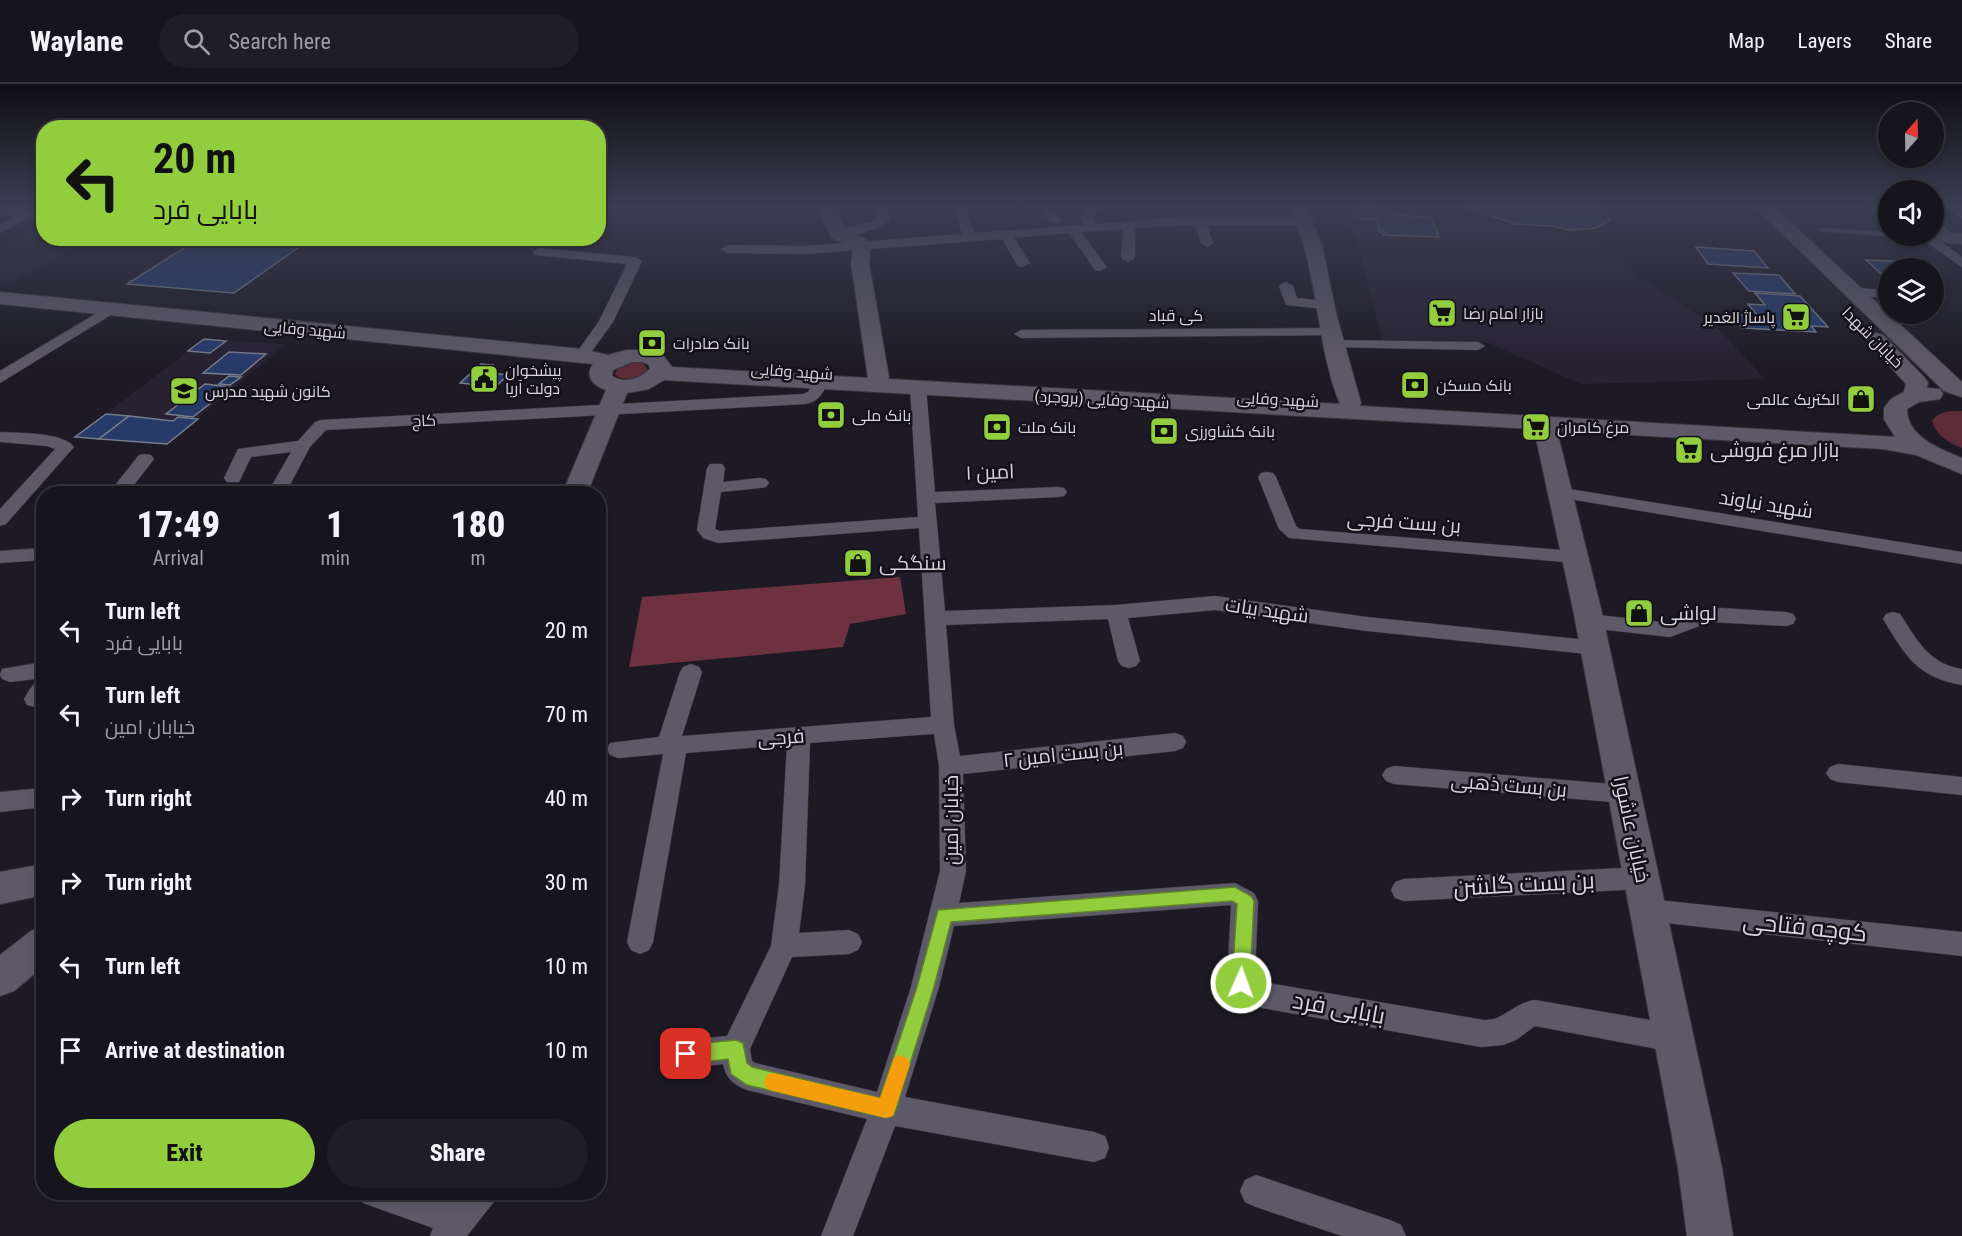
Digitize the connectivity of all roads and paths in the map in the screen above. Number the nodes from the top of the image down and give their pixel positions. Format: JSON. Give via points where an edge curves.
{"nodes":[{"id":1,"x":621,"y":260,"type":"edge"},
{"id":2,"x":860,"y":260,"type":"edge"},
{"id":3,"x":1021,"y":260,"type":"edge"},
{"id":4,"x":1095,"y":260,"type":"edge"},
{"id":5,"x":1317,"y":260,"type":"edge"},
{"id":6,"x":1795,"y":260,"type":"edge"},
{"id":7,"x":1820,"y":260,"type":"edge"},
{"id":8,"x":1023,"y":263,"type":"dead end"},
{"id":9,"x":1100,"y":267,"type":"dead end"},
{"id":10,"x":1286,"y":286,"type":"dead end"},
{"id":11,"x":1854,"y":292,"type":"junction"},
{"id":12,"x":1878,"y":293,"type":"edge"},
{"id":13,"x":0,"y":298,"type":"edge"},
{"id":14,"x":1325,"y":305,"type":"junction"},
{"id":15,"x":110,"y":310,"type":"junction"},
{"id":16,"x":1021,"y":334,"type":"dead end"},
{"id":17,"x":1333,"y":338,"type":"junction"},
{"id":18,"x":1478,"y":346,"type":"dead end"},
{"id":19,"x":582,"y":355,"type":"junction"},
{"id":20,"x":610,"y":362,"type":"junction"},
{"id":21,"x":659,"y":367,"type":"junction"},
{"id":22,"x":878,"y":377,"type":"junction"},
{"id":23,"x":0,"y":378,"type":"edge"},
{"id":24,"x":820,"y":383,"type":"junction"},
{"id":25,"x":619,"y":386,"type":"junction"},
{"id":26,"x":918,"y":388,"type":"junction"},
{"id":27,"x":1962,"y":390,"type":"edge"},
{"id":28,"x":1915,"y":396,"type":"junction"},
{"id":29,"x":1962,"y":396,"type":"edge"},
{"id":30,"x":1350,"y":403,"type":"junction"},
{"id":31,"x":609,"y":411,"type":"junction"},
{"id":32,"x":1895,"y":422,"type":"junction"},
{"id":33,"x":1544,"y":423,"type":"junction"},
{"id":34,"x":0,"y":436,"type":"edge"},
{"id":35,"x":303,"y":446,"type":"junction"},
{"id":36,"x":1923,"y":449,"type":"junction"},
{"id":37,"x":145,"y":459,"type":"dead end"},
{"id":38,"x":1962,"y":467,"type":"edge"},
{"id":39,"x":716,"y":468,"type":"dead end"},
{"id":40,"x":1267,"y":477,"type":"dead end"},
{"id":41,"x":233,"y":478,"type":"dead end"},
{"id":42,"x":760,"y":483,"type":"dead end"},
{"id":43,"x":123,"y":486,"type":"edge"},
{"id":44,"x":280,"y":486,"type":"edge"},
{"id":45,"x":577,"y":486,"type":"edge"},
{"id":46,"x":711,"y":488,"type":"junction"},
{"id":47,"x":1058,"y":492,"type":"dead end"},
{"id":48,"x":1563,"y":494,"type":"junction"},
{"id":49,"x":925,"y":498,"type":"junction"},
{"id":50,"x":0,"y":520,"type":"edge"},
{"id":51,"x":927,"y":522,"type":"junction"},
{"id":52,"x":36,"y":555,"type":"edge"},
{"id":53,"x":0,"y":557,"type":"edge"},
{"id":54,"x":1575,"y":558,"type":"junction"},
{"id":55,"x":1962,"y":558,"type":"edge"},
{"id":56,"x":1116,"y":612,"type":"junction"},
{"id":57,"x":937,"y":618,"type":"junction"},
{"id":58,"x":1786,"y":619,"type":"dead end"},
{"id":59,"x":1893,"y":619,"type":"dead end"},
{"id":60,"x":1593,"y":634,"type":"junction"},
{"id":61,"x":1129,"y":661,"type":"dead end"},
{"id":62,"x":36,"y":671,"type":"edge"},
{"id":63,"x":691,"y":672,"type":"dead end"},
{"id":64,"x":10,"y":674,"type":"dead end"},
{"id":65,"x":1962,"y":677,"type":"edge"},
{"id":66,"x":943,"y":725,"type":"junction"},
{"id":67,"x":799,"y":736,"type":"junction"},
{"id":68,"x":1175,"y":742,"type":"dead end"},
{"id":69,"x":671,"y":745,"type":"junction"},
{"id":70,"x":618,"y":749,"type":"dead end"},
{"id":71,"x":951,"y":766,"type":"junction"},
{"id":72,"x":1838,"y":773,"type":"dead end"},
{"id":73,"x":1394,"y":775,"type":"dead end"},
{"id":74,"x":1962,"y":786,"type":"edge"},
{"id":75,"x":1625,"y":794,"type":"junction"},
{"id":76,"x":36,"y":798,"type":"edge"},
{"id":77,"x":0,"y":802,"type":"edge"},
{"id":78,"x":36,"y":881,"type":"edge"},
{"id":79,"x":0,"y":888,"type":"edge"},
{"id":80,"x":1404,"y":890,"type":"dead end"},
{"id":81,"x":1646,"y":894,"type":"junction"},
{"id":82,"x":944,"y":915,"type":"junction"},
{"id":83,"x":640,"y":942,"type":"dead end"},
{"id":84,"x":849,"y":942,"type":"dead end"},
{"id":85,"x":1962,"y":944,"type":"edge"},
{"id":86,"x":784,"y":946,"type":"junction"},
{"id":87,"x":36,"y":949,"type":"edge"},
{"id":88,"x":0,"y":978,"type":"edge"},
{"id":89,"x":1673,"y":1038,"type":"junction"},
{"id":90,"x":736,"y":1049,"type":"junction"},
{"id":91,"x":686,"y":1054,"type":"dead end"},
{"id":92,"x":886,"y":1109,"type":"junction"},
{"id":93,"x":1094,"y":1147,"type":"dead end"},
{"id":94,"x":1256,"y":1191,"type":"dead end"},
{"id":95,"x":391,"y":1200,"type":"edge"},
{"id":96,"x":475,"y":1200,"type":"edge"},
{"id":97,"x":452,"y":1228,"type":"edge"},
{"id":98,"x":837,"y":1236,"type":"edge"},
{"id":99,"x":1390,"y":1236,"type":"edge"},
{"id":100,"x":1710,"y":1236,"type":"edge"}],
"edges":[{"from":1,"to":19,"type":"street","via":[[634,261],[606,322]]},
{"from":2,"to":22,"type":"main road"},
{"from":3,"to":8,"type":"street"},
{"from":4,"to":9,"type":"street"},
{"from":5,"to":14,"type":"main road"},
{"from":6,"to":28,"type":"main road","name":"خیابان شهدا","via":[[1917,383]]},
{"from":7,"to":11,"type":"main road","name":"خیابان شهدا"},
{"from":10,"to":14,"type":"street","via":[[1291,302]]},
{"from":11,"to":12,"type":"street"},
{"from":11,"to":27,"type":"main road","name":"خیابان شهدا","via":[[1952,386]]},
{"from":13,"to":15,"type":"main road","name":"شهید وفایی"},
{"from":14,"to":17,"type":"main road"},
{"from":15,"to":19,"type":"main road","name":"شهید وفایی"},
{"from":15,"to":23,"type":"street"},
{"from":16,"to":17,"type":"street","name":"کی قباد"},
{"from":17,"to":18,"type":"street","name":"کی قباد"},
{"from":17,"to":30,"type":"main road"},
{"from":19,"to":20,"type":"main road","name":"شهید وفایی"},
{"from":20,"to":21,"type":"main road","via":[[643,356]]},
{"from":20,"to":25,"type":"main road","via":[[601,369],[601,379]]},
{"from":21,"to":22,"type":"main road","name":"شهید وفایی"},
{"from":21,"to":24,"type":"main road","name":"شهید وفایی (بروجرد)"},
{"from":21,"to":25,"type":"main road","via":[[643,383]]},
{"from":22,"to":30,"type":"main road","name":"شهید وفایی"},
{"from":24,"to":26,"type":"main road","name":"شهید وفایی (بروجرد)"},
{"from":24,"to":31,"type":"street","name":"کاج","via":[[814,395],[806,399]]},
{"from":25,"to":31,"type":"main road"},
{"from":26,"to":33,"type":"main road","name":"شهید وفایی (بروجرد)"},
{"from":26,"to":49,"type":"street","name":"خیابان امین"},
{"from":28,"to":29,"type":"main road"},
{"from":28,"to":32,"type":"main road","via":[[1895,408]]},
{"from":30,"to":32,"type":"main road","name":"شهید وفایی","via":[[1870,431]]},
{"from":31,"to":35,"type":"street","name":"کاج","via":[[321,425]]},
{"from":31,"to":45,"type":"main road"},
{"from":32,"to":36,"type":"main road"},
{"from":33,"to":36,"type":"main road","via":[[1883,442]]},
{"from":33,"to":48,"type":"main road","name":"خیابان عاشورا"},
{"from":34,"to":50,"type":"street","via":[[50,441],[66,447]]},
{"from":35,"to":41,"type":"street","via":[[244,453]]},
{"from":35,"to":44,"type":"street","name":"کاج"},
{"from":36,"to":38,"type":"main road"},
{"from":37,"to":43,"type":"street"},
{"from":39,"to":46,"type":"street"},
{"from":40,"to":54,"type":"street","name":"بن بست فرجی","via":[[1288,529],[1296,534]]},
{"from":42,"to":46,"type":"street"},
{"from":46,"to":51,"type":"street","via":[[706,530],[718,537]]},
{"from":47,"to":49,"type":"street","name":"امین ۱"},
{"from":48,"to":54,"type":"main road","name":"خیابان عاشورا"},
{"from":48,"to":55,"type":"street","name":"شهید نیاوند"},
{"from":49,"to":51,"type":"street","name":"خیابان امین"},
{"from":51,"to":57,"type":"street","name":"خیابان امین"},
{"from":52,"to":53,"type":"street"},
{"from":54,"to":60,"type":"main road","name":"خیابان عاشورا"},
{"from":56,"to":57,"type":"street","name":"شهید بیات"},
{"from":56,"to":60,"type":"street","name":"شهید بیات","via":[[1215,603],[1367,624]]},
{"from":56,"to":61,"type":"street"},
{"from":57,"to":66,"type":"street","name":"خیابان امین"},
{"from":58,"to":60,"type":"street","name":"شهید بیات","via":[[1718,615],[1698,618],[1670,630]]},
{"from":59,"to":65,"type":"street","via":[[1924,664],[1936,673]]},
{"from":60,"to":75,"type":"main road","name":"خیابان عاشورا"},
{"from":62,"to":64,"type":"street"},
{"from":63,"to":69,"type":"street"},
{"from":66,"to":67,"type":"street","name":"فرجی"},
{"from":66,"to":71,"type":"street","name":"خیابان امین"},
{"from":67,"to":69,"type":"street","name":"فرجی"},
{"from":67,"to":86,"type":"street","via":[[792,885]]},
{"from":68,"to":71,"type":"street","name":"بن بست امین ۲"},
{"from":69,"to":70,"type":"street","name":"فرجی"},
{"from":69,"to":83,"type":"street"},
{"from":71,"to":82,"type":"street","name":"خیابان امین","via":[[953,871]]},
{"from":72,"to":74,"type":"street"},
{"from":73,"to":75,"type":"street","name":"بن بست ذهبی"},
{"from":75,"to":81,"type":"main road","name":"خیابان عاشورا"},
{"from":76,"to":77,"type":"street"},
{"from":78,"to":79,"type":"main road"},
{"from":80,"to":81,"type":"street","name":"بن بست گلشن"},
{"from":81,"to":85,"type":"street","name":"کوچه فتاحی"},
{"from":81,"to":89,"type":"main road","name":"خیابان عاشورا"},
{"from":82,"to":89,"type":"street","name":"بابایی فرد","via":[[1235,894],[1245,901],[1241,983],[1262,995],[1477,1033],[1499,1032],[1521,1016],[1534,1013]]},
{"from":82,"to":92,"type":"street","name":"خیابان امین","via":[[926,987]]},
{"from":84,"to":86,"type":"street"},
{"from":86,"to":90,"type":"street"},
{"from":87,"to":88,"type":"main road"},
{"from":89,"to":100,"type":"main road","name":"خیابان عاشورا"},
{"from":90,"to":91,"type":"street"},
{"from":90,"to":92,"type":"street","via":[[738,1068],[747,1076]]},
{"from":92,"to":93,"type":"street"},
{"from":92,"to":98,"type":"street","name":"خیابان امین"},
{"from":94,"to":99,"type":"street"},
{"from":95,"to":97,"type":"street"},
{"from":96,"to":97,"type":"street"}]}
